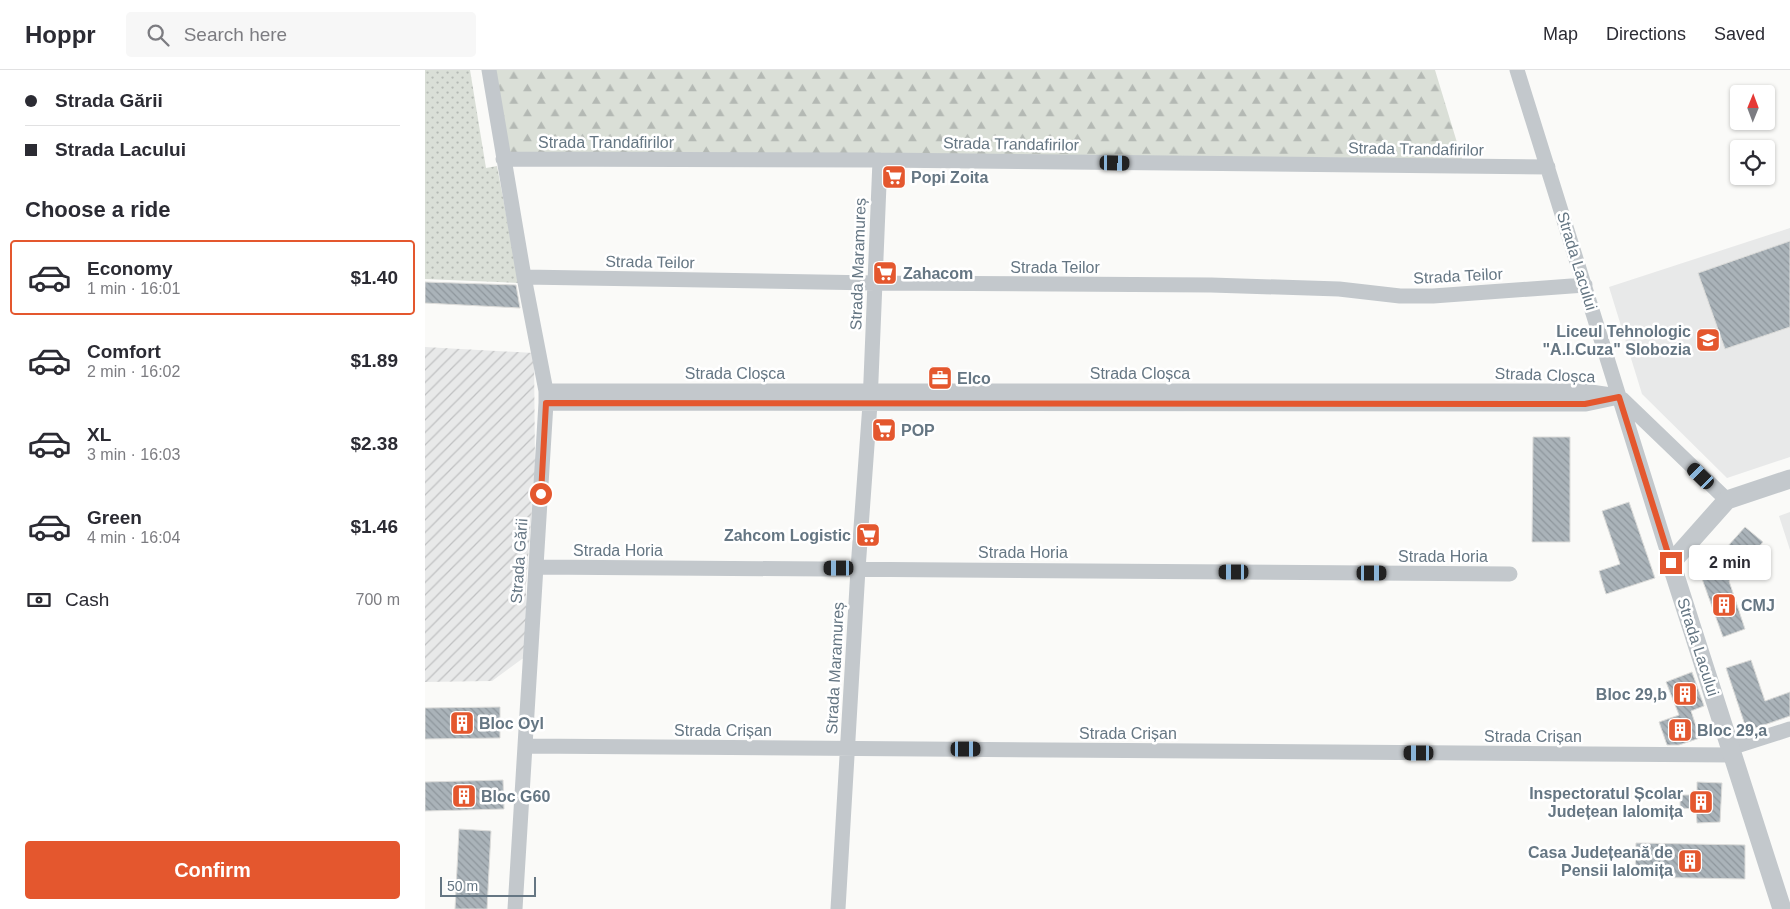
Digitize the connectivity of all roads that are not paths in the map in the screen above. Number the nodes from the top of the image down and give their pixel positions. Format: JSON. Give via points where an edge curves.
{"nodes":[{"id":1,"x":489,"y":70,"type":"edge"},
{"id":2,"x":1517,"y":70,"type":"edge"},
{"id":3,"x":503,"y":159,"type":"junction"},
{"id":4,"x":879,"y":160,"type":"junction"},
{"id":5,"x":1548,"y":167,"type":"junction"},
{"id":6,"x":524,"y":277,"type":"junction"},
{"id":7,"x":875,"y":283,"type":"junction"},
{"id":8,"x":1585,"y":285,"type":"junction"},
{"id":9,"x":546,"y":397,"type":"junction"},
{"id":10,"x":1619,"y":397,"type":"junction"},
{"id":11,"x":870,"y":398,"type":"junction"},
{"id":12,"x":1790,"y":479,"type":"edge"},
{"id":13,"x":1727,"y":500,"type":"junction"},
{"id":14,"x":1671,"y":563,"type":"junction"},
{"id":15,"x":536,"y":567,"type":"junction"},
{"id":16,"x":858,"y":568,"type":"junction"},
{"id":17,"x":1510,"y":574,"type":"dead end"},
{"id":18,"x":1790,"y":729,"type":"edge"},
{"id":19,"x":525,"y":746,"type":"junction"},
{"id":20,"x":847,"y":748,"type":"junction"},
{"id":21,"x":1731,"y":752,"type":"junction"},
{"id":22,"x":515,"y":909,"type":"edge"},
{"id":23,"x":838,"y":909,"type":"edge"},
{"id":24,"x":1783,"y":909,"type":"edge"}],
"edges":[{"from":1,"to":3,"type":"street","name":"Strada Gării"},
{"from":2,"to":5,"type":"street","name":"Strada Lacului"},
{"from":3,"to":4,"type":"street","name":"Strada Trandafirilor"},
{"from":3,"to":6,"type":"street","name":"Strada Gării"},
{"from":4,"to":5,"type":"street","name":"Strada Trandafirilor"},
{"from":4,"to":7,"type":"street","name":"Strada Maramureș"},
{"from":5,"to":8,"type":"street","name":"Strada Lacului"},
{"from":6,"to":7,"type":"street","name":"Strada Teilor"},
{"from":6,"to":9,"type":"street","name":"Strada Gării"},
{"from":7,"to":8,"type":"street","name":"Strada Teilor","via":[[1211,285],[1339,289],[1408,296]]},
{"from":7,"to":11,"type":"street","name":"Strada Maramureș"},
{"from":8,"to":10,"type":"street","name":"Strada Lacului"},
{"from":9,"to":11,"type":"street","name":"Strada Cloșca"},
{"from":9,"to":15,"type":"street","name":"Strada Gării"},
{"from":10,"to":11,"type":"street","name":"Strada Cloșca","via":[[1584,391]]},
{"from":10,"to":13,"type":"street"},
{"from":10,"to":14,"type":"street","name":"Strada Lacului"},
{"from":11,"to":16,"type":"street","name":"Strada Maramureș"},
{"from":12,"to":13,"type":"street"},
{"from":13,"to":14,"type":"street"},
{"from":14,"to":21,"type":"street","name":"Strada Lacului"},
{"from":15,"to":16,"type":"street","name":"Strada Horia"},
{"from":15,"to":19,"type":"street","name":"Strada Gării"},
{"from":16,"to":17,"type":"street","name":"Strada Horia"},
{"from":16,"to":20,"type":"street","name":"Strada Maramureș"},
{"from":18,"to":21,"type":"street","name":"Strada Crișan"},
{"from":19,"to":20,"type":"street","name":"Strada Crișan"},
{"from":19,"to":22,"type":"street","name":"Strada Gării"},
{"from":20,"to":21,"type":"street","name":"Strada Crișan"},
{"from":20,"to":23,"type":"street","name":"Strada Maramureș"},
{"from":21,"to":24,"type":"street","name":"Strada Lacului"}]}
